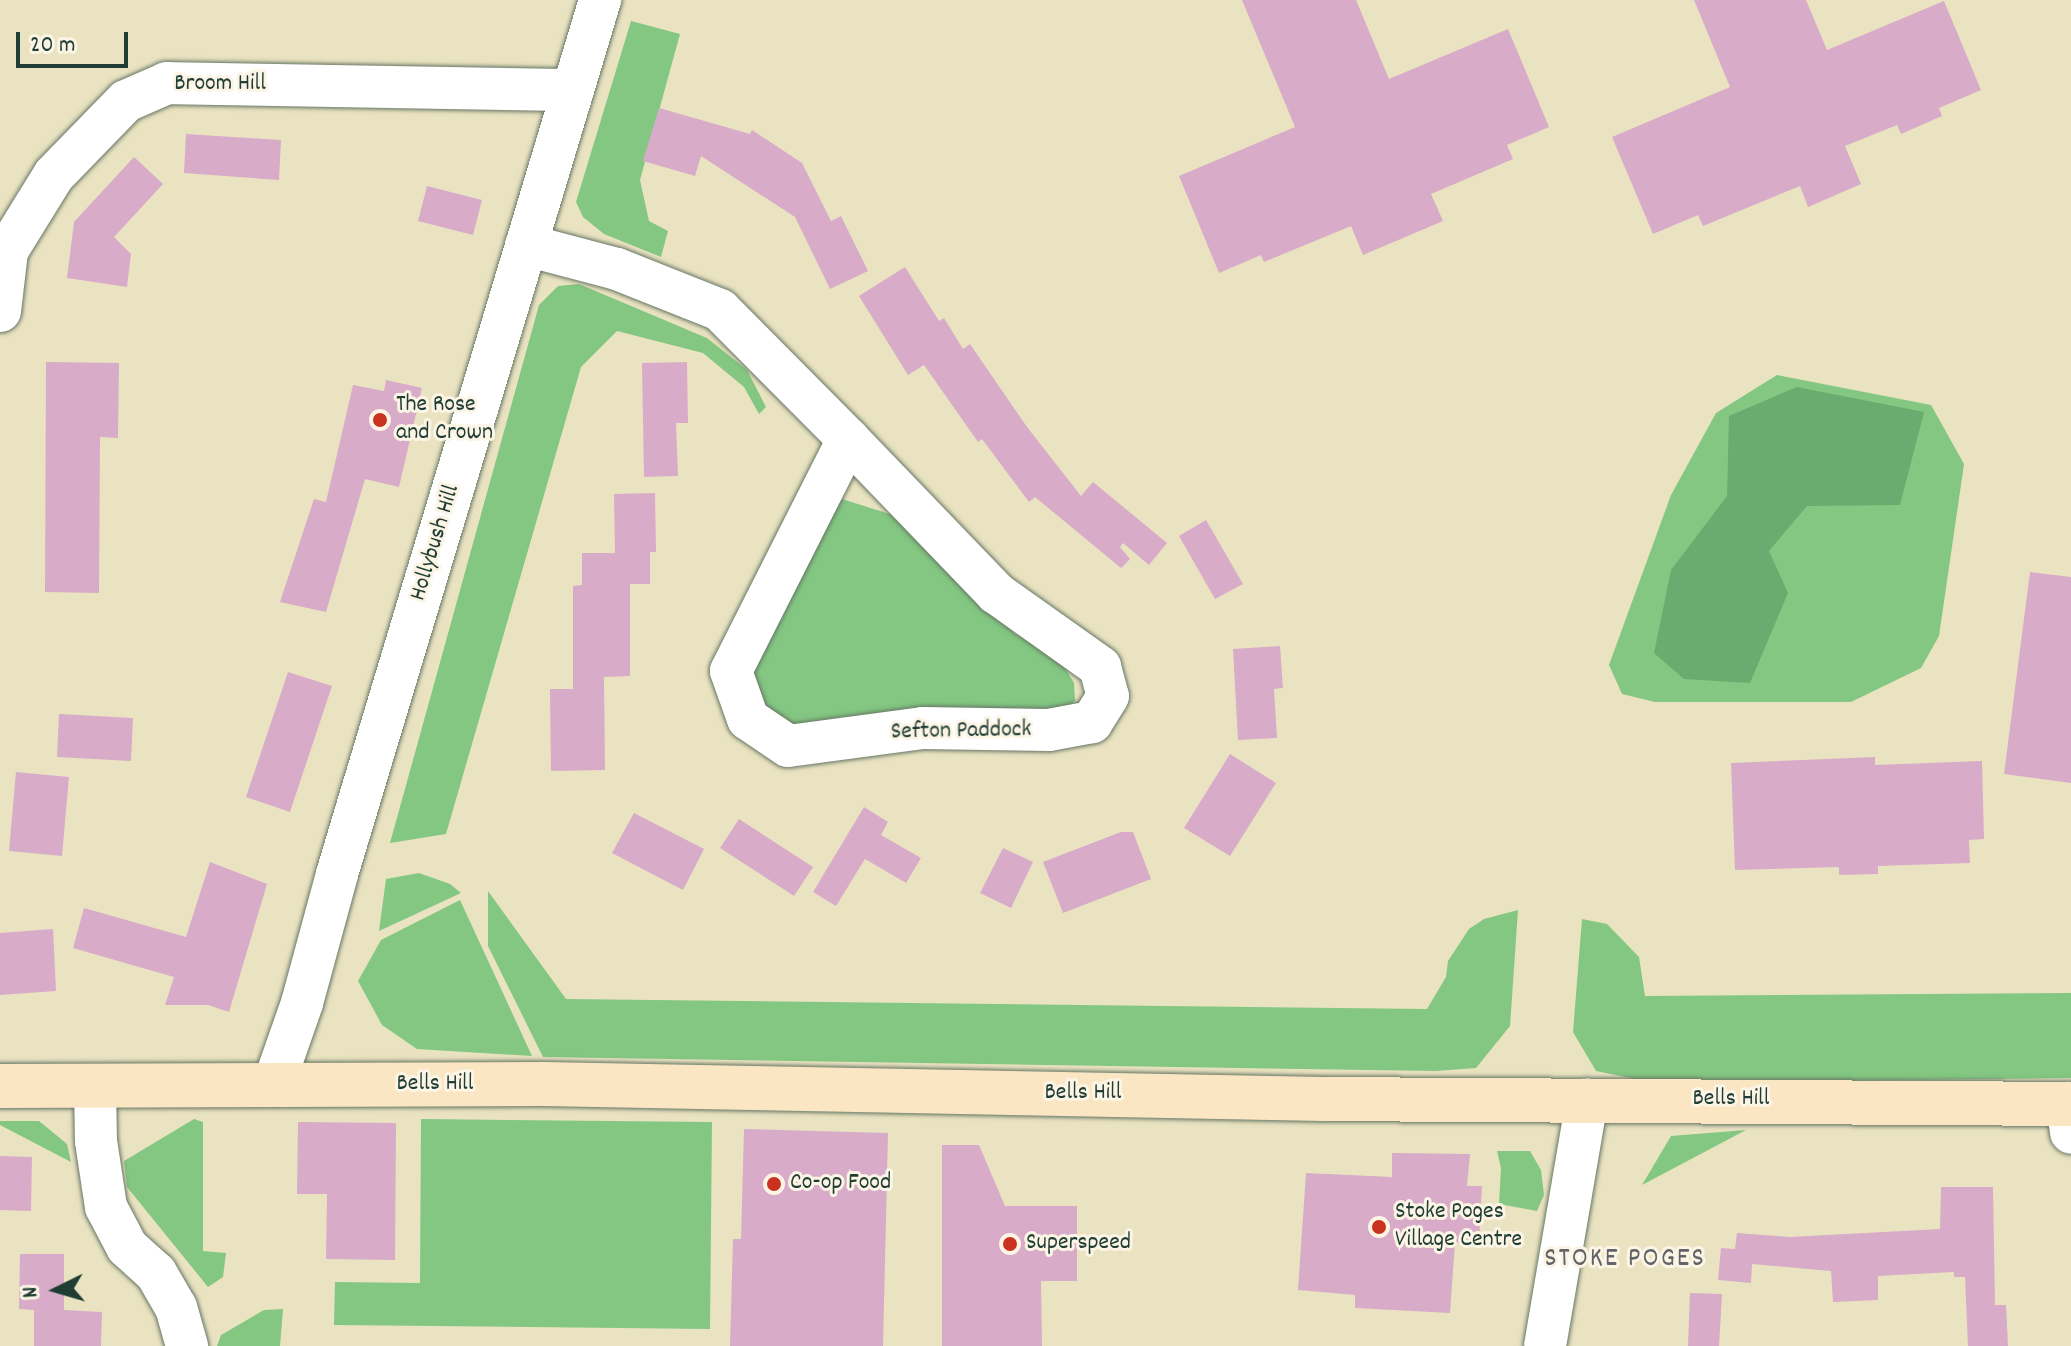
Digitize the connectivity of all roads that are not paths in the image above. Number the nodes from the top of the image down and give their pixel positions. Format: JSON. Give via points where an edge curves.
{"nodes":[{"id":1,"x":600,"y":0,"type":"edge"},
{"id":2,"x":571,"y":90,"type":"junction"},
{"id":3,"x":526,"y":245,"type":"junction"},
{"id":4,"x":0,"y":311,"type":"edge"},
{"id":5,"x":848,"y":439,"type":"junction"},
{"id":6,"x":0,"y":1086,"type":"edge"},
{"id":7,"x":95,"y":1086,"type":"junction"},
{"id":8,"x":273,"y":1086,"type":"junction"},
{"id":9,"x":1587,"y":1100,"type":"junction"},
{"id":10,"x":2070,"y":1113,"type":"edge"},
{"id":11,"x":187,"y":1346,"type":"edge"},
{"id":12,"x":1545,"y":1346,"type":"edge"}],
"edges":[{"from":1,"to":2,"type":"street","name":"Hollybush Hill"},
{"from":2,"to":3,"type":"street","name":"Hollybush Hill"},
{"from":2,"to":4,"type":"street","name":"Broom Hill","via":[[167,83],[126,101],[54,175],[7,251]]},
{"from":3,"to":5,"type":"street","name":"Sefton Paddock","via":[[617,269],[720,310]]},
{"from":3,"to":8,"type":"street","name":"Hollybush Hill"},
{"from":5,"to":5,"type":"street","name":"Sefton Paddock","via":[[996,593],[1100,667],[1108,696],[1092,722],[1049,730],[923,728],[788,746],[748,719],[731,671]]},
{"from":6,"to":7,"type":"main road","name":"Bells Hill"},
{"from":7,"to":8,"type":"main road","name":"Bells Hill"},
{"from":7,"to":11,"type":"street","via":[[106,1207],[127,1247],[156,1273],[176,1307]]},
{"from":8,"to":9,"type":"main road","name":"Bells Hill","via":[[544,1084],[915,1094]]},
{"from":9,"to":10,"type":"main road","name":"Bells Hill"},
{"from":9,"to":12,"type":"street"}]}
